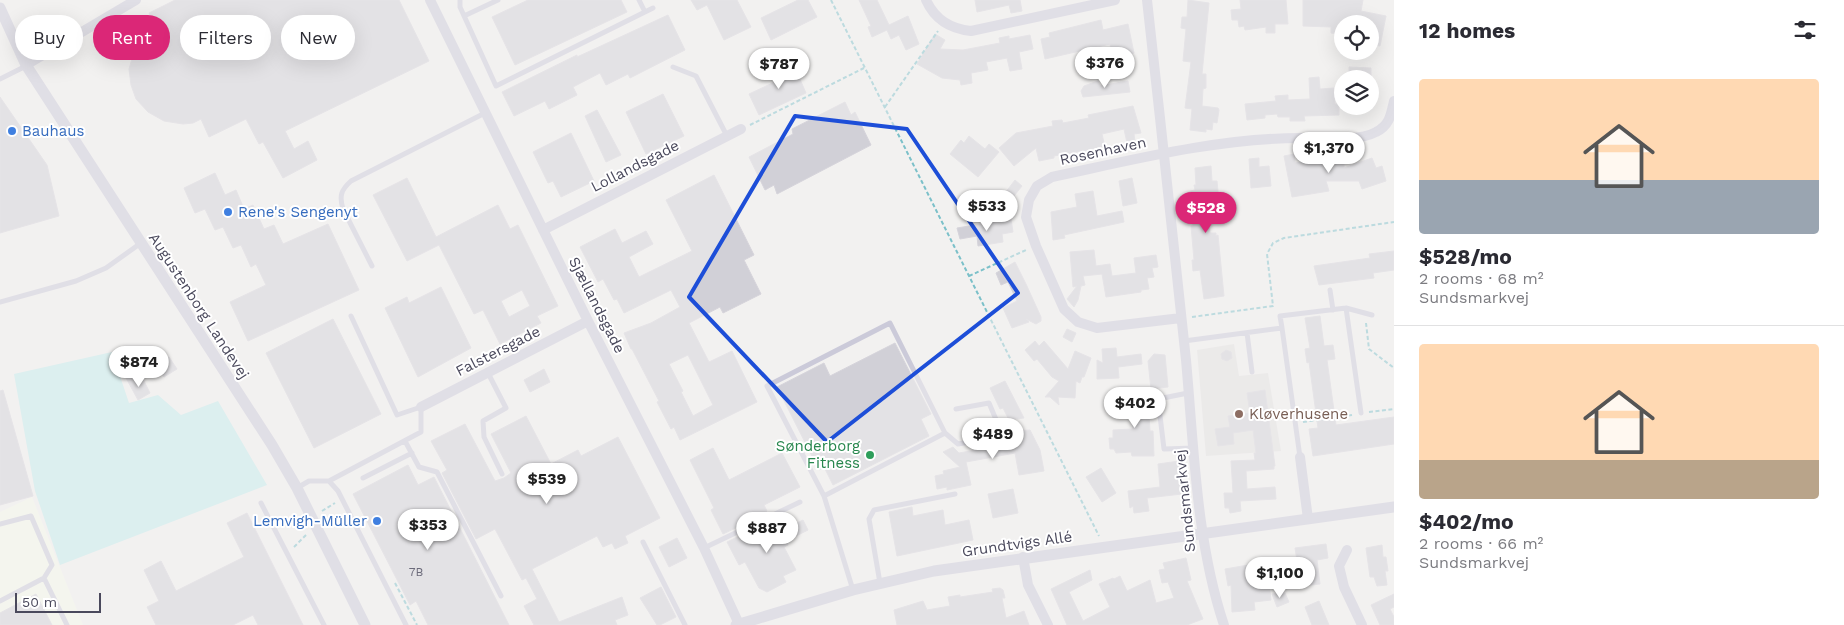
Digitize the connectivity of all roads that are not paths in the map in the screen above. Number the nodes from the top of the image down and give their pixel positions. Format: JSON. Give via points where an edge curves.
{"nodes":[{"id":1,"x":136,"y":0,"type":"edge"},
{"id":2,"x":430,"y":0,"type":"edge"},
{"id":3,"x":460,"y":0,"type":"edge"},
{"id":4,"x":498,"y":0,"type":"edge"},
{"id":5,"x":639,"y":0,"type":"edge"},
{"id":6,"x":926,"y":0,"type":"edge"},
{"id":7,"x":1115,"y":0,"type":"edge"},
{"id":8,"x":1147,"y":0,"type":"edge"},
{"id":9,"x":0,"y":8,"type":"edge"},
{"id":10,"x":653,"y":8,"type":"dead end"},
{"id":11,"x":645,"y":12,"type":"junction"},
{"id":12,"x":464,"y":16,"type":"junction"},
{"id":13,"x":26,"y":65,"type":"junction"},
{"id":14,"x":673,"y":67,"type":"dead end"},
{"id":15,"x":0,"y":79,"type":"edge"},
{"id":16,"x":1394,"y":100,"type":"edge"},
{"id":17,"x":485,"y":113,"type":"junction"},
{"id":18,"x":741,"y":129,"type":"road end"},
{"id":19,"x":727,"y":136,"type":"junction"},
{"id":20,"x":1164,"y":154,"type":"junction"},
{"id":21,"x":543,"y":230,"type":"junction"},
{"id":22,"x":141,"y":243,"type":"junction"},
{"id":23,"x":372,"y":266,"type":"dead end"},
{"id":24,"x":1330,"y":290,"type":"dead end"},
{"id":25,"x":0,"y":302,"type":"edge"},
{"id":26,"x":1346,"y":308,"type":"junction"},
{"id":27,"x":1333,"y":310,"type":"junction"},
{"id":28,"x":1372,"y":315,"type":"dead end"},
{"id":29,"x":351,"y":316,"type":"dead end"},
{"id":30,"x":1181,"y":318,"type":"junction"},
{"id":31,"x":588,"y":321,"type":"junction"},
{"id":32,"x":1282,"y":328,"type":"junction"},
{"id":33,"x":1247,"y":333,"type":"junction"},
{"id":34,"x":1184,"y":342,"type":"junction"},
{"id":35,"x":1252,"y":372,"type":"dead end"},
{"id":36,"x":488,"y":373,"type":"junction"},
{"id":37,"x":1189,"y":393,"type":"junction"},
{"id":38,"x":421,"y":407,"type":"junction"},
{"id":39,"x":956,"y":409,"type":"dead end"},
{"id":40,"x":1361,"y":413,"type":"road end"},
{"id":41,"x":945,"y":433,"type":"junction"},
{"id":42,"x":405,"y":440,"type":"junction"},
{"id":43,"x":1194,"y":448,"type":"junction"},
{"id":44,"x":412,"y":453,"type":"junction"},
{"id":45,"x":1300,"y":457,"type":"joint"},
{"id":46,"x":502,"y":474,"type":"dead end"},
{"id":47,"x":363,"y":478,"type":"dead end"},
{"id":48,"x":328,"y":481,"type":"junction"},
{"id":49,"x":297,"y":488,"type":"junction"},
{"id":50,"x":955,"y":494,"type":"dead end"},
{"id":51,"x":824,"y":496,"type":"junction"},
{"id":52,"x":800,"y":502,"type":"dead end"},
{"id":53,"x":262,"y":503,"type":"dead end"},
{"id":54,"x":1394,"y":507,"type":"edge"},
{"id":55,"x":1308,"y":519,"type":"junction"},
{"id":56,"x":0,"y":524,"type":"edge"},
{"id":57,"x":1202,"y":533,"type":"junction"},
{"id":58,"x":643,"y":542,"type":"dead end"},
{"id":59,"x":704,"y":548,"type":"junction"},
{"id":60,"x":1347,"y":550,"type":"dead end"},
{"id":61,"x":1023,"y":557,"type":"junction"},
{"id":62,"x":44,"y":578,"type":"junction"},
{"id":63,"x":880,"y":584,"type":"junction"},
{"id":64,"x":853,"y":590,"type":"junction"},
{"id":65,"x":501,"y":596,"type":"dead end"},
{"id":66,"x":0,"y":601,"type":"edge"},
{"id":67,"x":67,"y":625,"type":"edge"},
{"id":68,"x":324,"y":625,"type":"edge"},
{"id":69,"x":365,"y":625,"type":"edge"},
{"id":70,"x":406,"y":625,"type":"edge"},
{"id":71,"x":685,"y":625,"type":"edge"},
{"id":72,"x":738,"y":625,"type":"edge"},
{"id":73,"x":1048,"y":625,"type":"edge"},
{"id":74,"x":1224,"y":625,"type":"edge"},
{"id":75,"x":1362,"y":625,"type":"edge"}],
"edges":[{"from":1,"to":13,"type":"street"},
{"from":2,"to":17,"type":"street","name":"Sjællandsgade"},
{"from":3,"to":12,"type":"lane"},
{"from":4,"to":12,"type":"lane"},
{"from":5,"to":11,"type":"lane"},
{"from":6,"to":7,"type":"street","via":[[943,23],[956,30],[971,31]]},
{"from":8,"to":20,"type":"street","name":"Sundsmarkvej"},
{"from":9,"to":13,"type":"street","name":"Augustenborg Landevej"},
{"from":10,"to":11,"type":"lane"},
{"from":11,"to":12,"type":"lane","via":[[496,86]]},
{"from":13,"to":15,"type":"lane"},
{"from":13,"to":22,"type":"street","name":"Augustenborg Landevej"},
{"from":14,"to":19,"type":"lane","via":[[696,76]]},
{"from":16,"to":20,"type":"street","name":"Rosenhaven","via":[[1390,120],[1376,132],[1360,138],[1269,138]]},
{"from":17,"to":21,"type":"street","name":"Sjællandsgade"},
{"from":17,"to":23,"type":"lane","via":[[351,180],[344,187],[340,200],[343,209]]},
{"from":18,"to":19,"type":"street","name":"Lollandsgade"},
{"from":19,"to":21,"type":"street","name":"Lollandsgade"},
{"from":20,"to":30,"type":"street","name":"Sundsmarkvej"},
{"from":20,"to":30,"type":"street","name":"Rosenhaven","via":[[1052,177],[1037,186],[1029,200],[1026,217],[1064,309],[1078,322],[1097,328]]},
{"from":21,"to":31,"type":"street","name":"Sjællandsgade"},
{"from":22,"to":25,"type":"lane","via":[[106,268],[76,281]]},
{"from":22,"to":49,"type":"street","name":"Augustenborg Landevej"},
{"from":24,"to":27,"type":"lane"},
{"from":26,"to":27,"type":"lane"},
{"from":26,"to":28,"type":"lane"},
{"from":26,"to":40,"type":"lane"},
{"from":27,"to":32,"type":"lane","via":[[1280,316]]},
{"from":29,"to":38,"type":"lane","via":[[397,415]]},
{"from":30,"to":34,"type":"street","name":"Sundsmarkvej"},
{"from":31,"to":36,"type":"street","name":"Falstersgade"},
{"from":31,"to":59,"type":"street","name":"Sjællandsgade"},
{"from":32,"to":33,"type":"lane"},
{"from":32,"to":45,"type":"lane"},
{"from":33,"to":34,"type":"lane"},
{"from":33,"to":35,"type":"lane"},
{"from":34,"to":37,"type":"street","name":"Sundsmarkvej"},
{"from":36,"to":38,"type":"street","name":"Falstersgade"},
{"from":36,"to":46,"type":"lane","via":[[506,408],[483,421],[484,437]]},
{"from":37,"to":43,"type":"street","name":"Sundsmarkvej"},
{"from":37,"to":43,"type":"lane","via":[[1158,400],[1164,449]]},
{"from":38,"to":42,"type":"lane","via":[[421,432]]},
{"from":39,"to":41,"type":"lane","via":[[989,403],[1003,436],[958,444]]},
{"from":41,"to":51,"type":"lane"},
{"from":41,"to":51,"type":"lane","via":[[890,323],[767,386]]},
{"from":42,"to":44,"type":"lane"},
{"from":42,"to":48,"type":"lane"},
{"from":43,"to":57,"type":"street","name":"Sundsmarkvej"},
{"from":44,"to":47,"type":"lane"},
{"from":44,"to":65,"type":"lane","via":[[418,467],[436,472]]},
{"from":45,"to":55,"type":"street"},
{"from":48,"to":49,"type":"lane","via":[[309,481]]},
{"from":48,"to":70,"type":"lane","via":[[338,491]]},
{"from":49,"to":69,"type":"street","name":"Augustenborg Landevej"},
{"from":50,"to":63,"type":"lane","via":[[874,510],[869,520]]},
{"from":51,"to":64,"type":"lane"},
{"from":52,"to":59,"type":"lane"},
{"from":53,"to":68,"type":"lane"},
{"from":54,"to":55,"type":"street","name":"Grundtvigs Allé"},
{"from":55,"to":57,"type":"street","name":"Grundtvigs Allé"},
{"from":56,"to":62,"type":"lane","via":[[30,516],[52,565]]},
{"from":57,"to":61,"type":"street","name":"Grundtvigs Allé"},
{"from":57,"to":74,"type":"street","name":"Sundsmarkvej","via":[[1215,599]]},
{"from":58,"to":71,"type":"lane"},
{"from":59,"to":72,"type":"street","name":"Sjællandsgade"},
{"from":60,"to":75,"type":"street","via":[[1340,566],[1344,586]]},
{"from":61,"to":63,"type":"street","name":"Grundtvigs Allé","via":[[934,571]]},
{"from":61,"to":73,"type":"street","via":[[1028,585]]},
{"from":62,"to":66,"type":"lane"},
{"from":62,"to":67,"type":"lane"},
{"from":63,"to":64,"type":"street","name":"Grundtvigs Allé"},
{"from":64,"to":72,"type":"street","name":"Grundtvigs Allé"}]}
